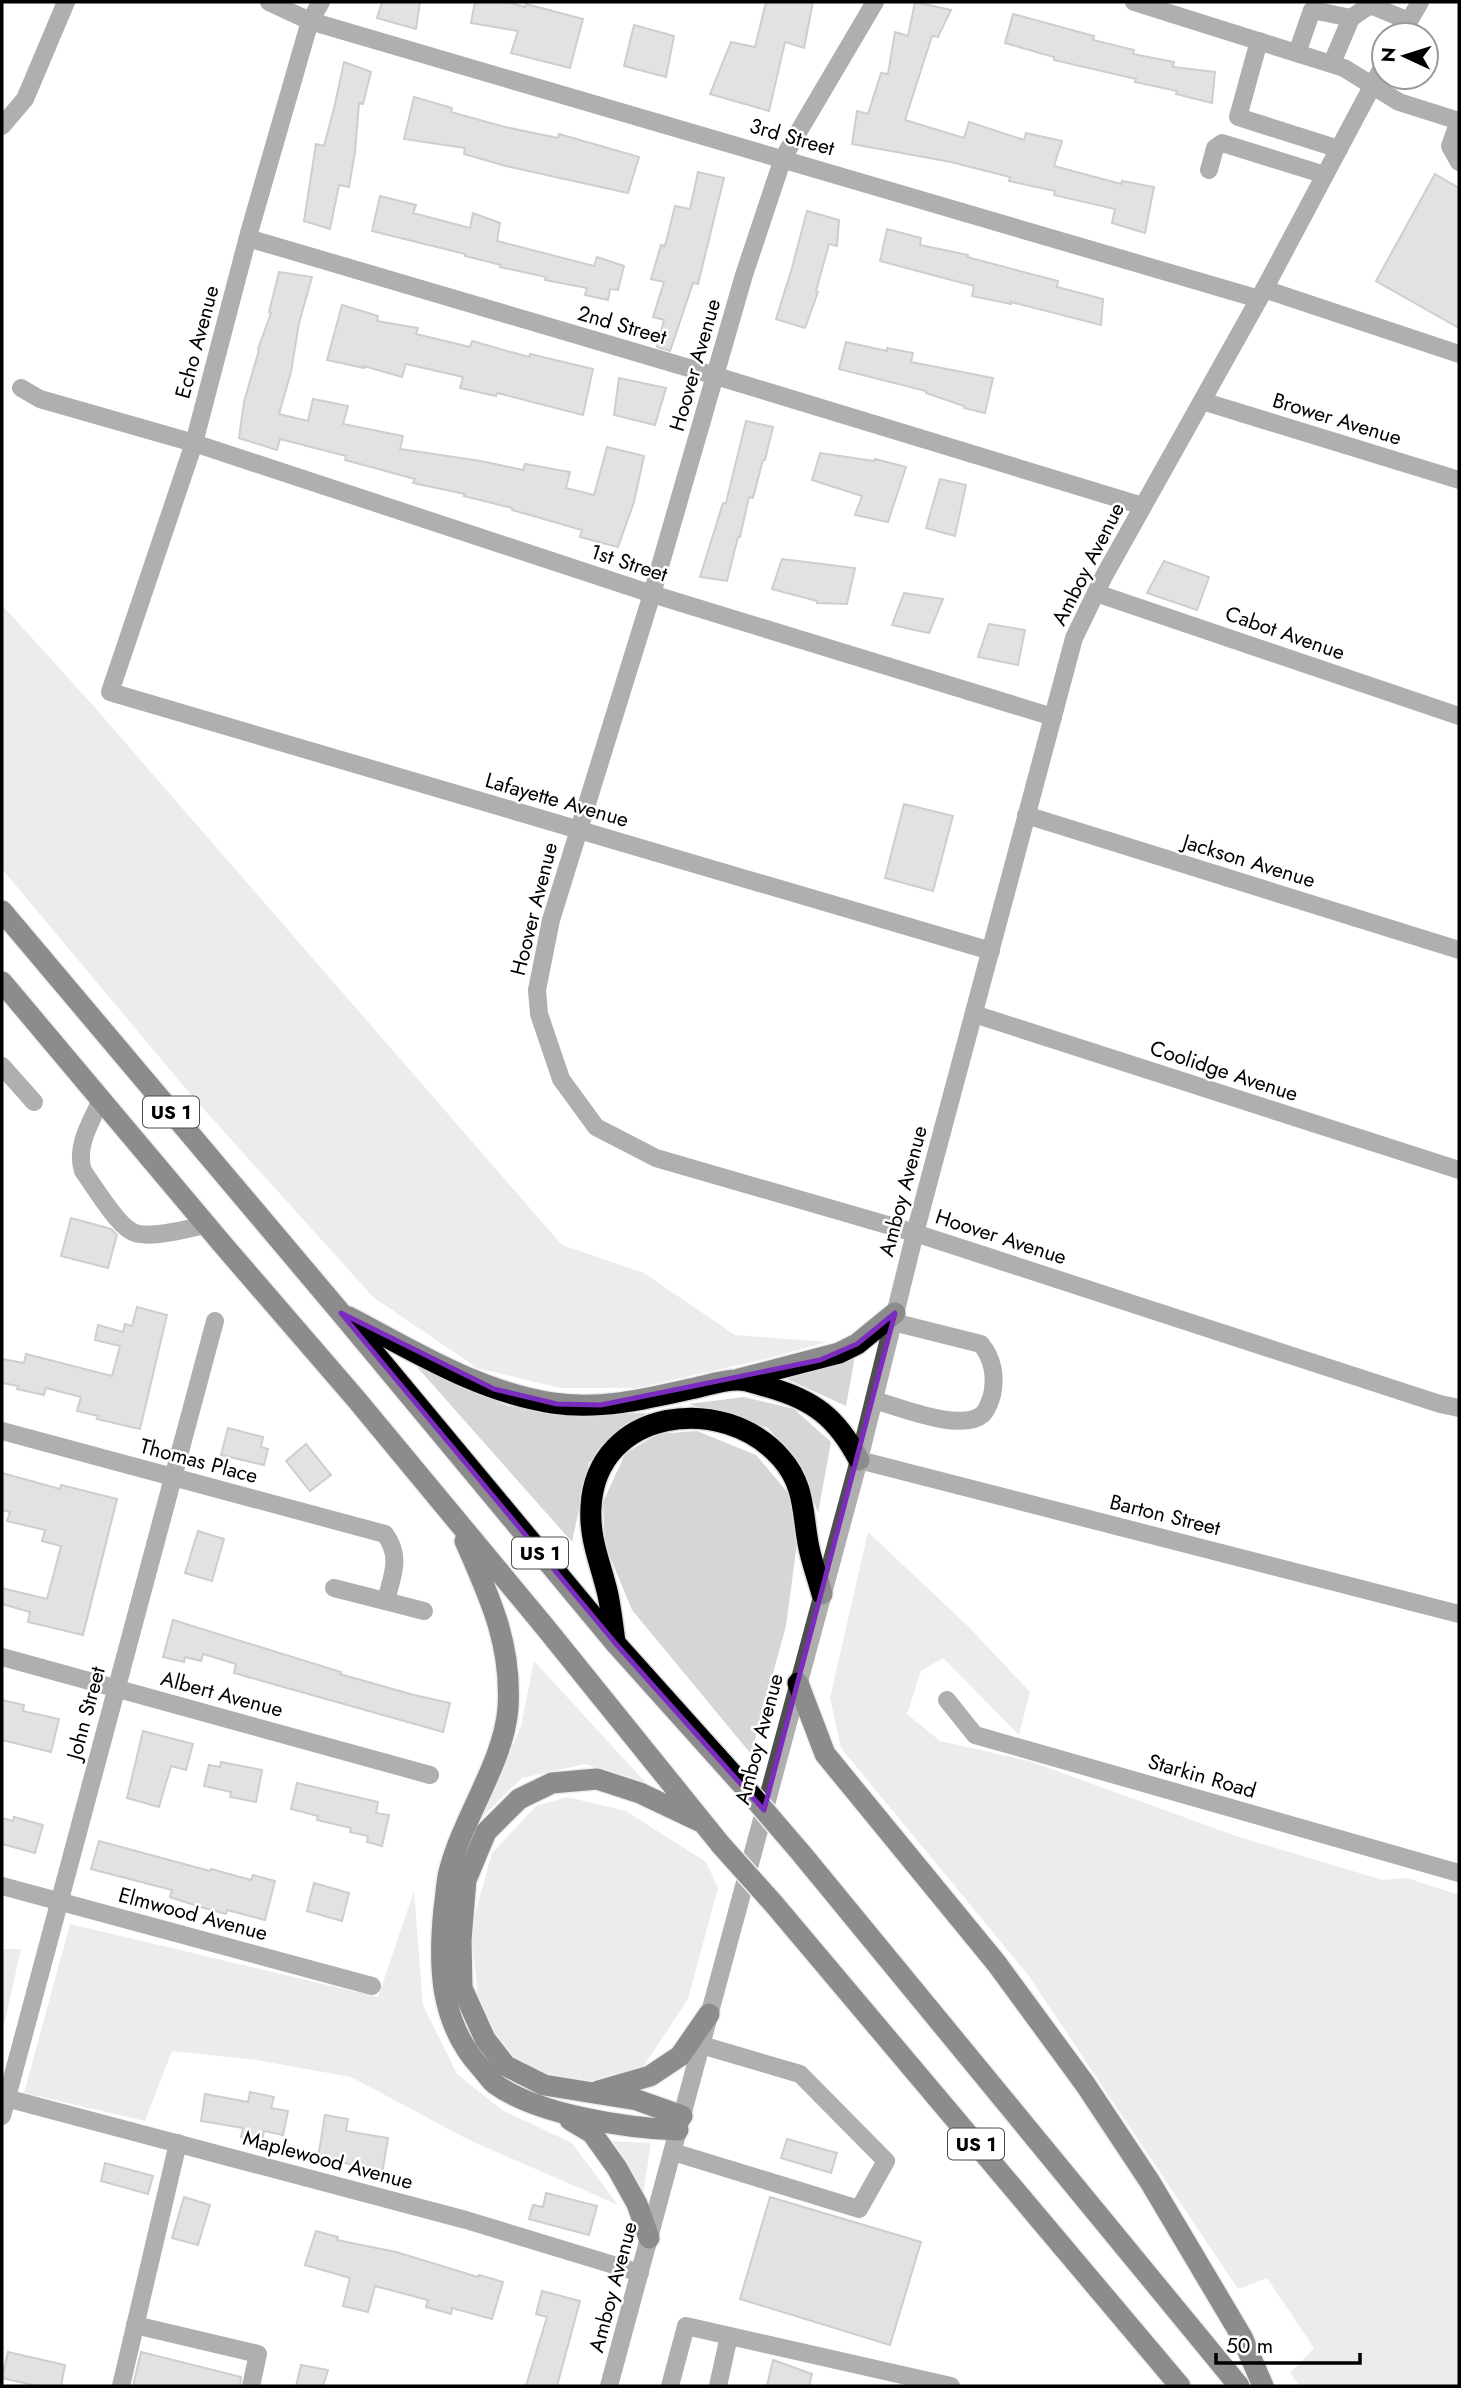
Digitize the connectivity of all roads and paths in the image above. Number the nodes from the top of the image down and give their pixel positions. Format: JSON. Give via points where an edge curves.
{"nodes":[{"id":1,"x":84,"y":2,"type":"edge"},
{"id":2,"x":269,"y":2,"type":"edge"},
{"id":3,"x":321,"y":2,"type":"edge"},
{"id":4,"x":875,"y":2,"type":"edge"},
{"id":5,"x":1134,"y":2,"type":"edge"},
{"id":6,"x":1420,"y":2,"type":"edge"},
{"id":7,"x":1371,"y":4,"type":"edge"},
{"id":8,"x":64,"y":9,"type":"edge"},
{"id":9,"x":1351,"y":18,"type":"junction"},
{"id":10,"x":310,"y":21,"type":"junction"},
{"id":11,"x":1395,"y":21,"type":"edge"},
{"id":12,"x":1409,"y":21,"type":"edge"},
{"id":13,"x":1259,"y":41,"type":"junction"},
{"id":14,"x":1297,"y":53,"type":"junction"},
{"id":15,"x":1332,"y":64,"type":"junction"},
{"id":16,"x":1370,"y":82,"type":"edge"},
{"id":17,"x":1370,"y":90,"type":"edge"},
{"id":18,"x":1383,"y":91,"type":"edge"},
{"id":19,"x":1459,"y":121,"type":"edge"},
{"id":20,"x":2,"y":126,"type":"edge"},
{"id":21,"x":1339,"y":149,"type":"junction"},
{"id":22,"x":783,"y":158,"type":"junction"},
{"id":23,"x":1459,"y":162,"type":"edge"},
{"id":24,"x":1209,"y":170,"type":"dead end"},
{"id":25,"x":1325,"y":175,"type":"junction"},
{"id":26,"x":248,"y":238,"type":"junction"},
{"id":27,"x":1262,"y":294,"type":"junction"},
{"id":28,"x":1459,"y":354,"type":"edge"},
{"id":29,"x":716,"y":376,"type":"junction"},
{"id":30,"x":21,"y":388,"type":"dead end"},
{"id":31,"x":1202,"y":401,"type":"junction"},
{"id":32,"x":194,"y":443,"type":"junction"},
{"id":33,"x":1459,"y":480,"type":"edge"},
{"id":34,"x":1143,"y":506,"type":"junction"},
{"id":35,"x":1096,"y":593,"type":"junction"},
{"id":36,"x":652,"y":594,"type":"junction"},
{"id":37,"x":110,"y":692,"type":"joint"},
{"id":38,"x":1459,"y":716,"type":"edge"},
{"id":39,"x":1053,"y":717,"type":"junction"},
{"id":40,"x":1026,"y":815,"type":"junction"},
{"id":41,"x":578,"y":831,"type":"junction"},
{"id":42,"x":2,"y":911,"type":"edge"},
{"id":43,"x":1459,"y":950,"type":"edge"},
{"id":44,"x":991,"y":951,"type":"junction"},
{"id":45,"x":2,"y":982,"type":"edge"},
{"id":46,"x":974,"y":1014,"type":"junction"},
{"id":47,"x":2,"y":1066,"type":"edge"},
{"id":48,"x":101,"y":1100,"type":"junction"},
{"id":49,"x":34,"y":1102,"type":"dead end"},
{"id":50,"x":1459,"y":1170,"type":"edge"},
{"id":51,"x":206,"y":1225,"type":"junction"},
{"id":52,"x":915,"y":1233,"type":"junction"},
{"id":53,"x":341,"y":1312,"type":"junction"},
{"id":54,"x":894,"y":1318,"type":"junction"},
{"id":55,"x":215,"y":1321,"type":"dead end"},
{"id":56,"x":738,"y":1379,"type":"junction"},
{"id":57,"x":874,"y":1400,"type":"junction"},
{"id":58,"x":1459,"y":1408,"type":"edge"},
{"id":59,"x":2,"y":1431,"type":"edge"},
{"id":60,"x":859,"y":1460,"type":"junction"},
{"id":61,"x":173,"y":1478,"type":"junction"},
{"id":62,"x":456,"y":1520,"type":"junction"},
{"id":63,"x":334,"y":1588,"type":"dead end"},
{"id":64,"x":822,"y":1594,"type":"junction"},
{"id":65,"x":386,"y":1601,"type":"junction"},
{"id":66,"x":424,"y":1611,"type":"dead end"},
{"id":67,"x":1459,"y":1614,"type":"edge"},
{"id":68,"x":616,"y":1644,"type":"junction"},
{"id":69,"x":2,"y":1657,"type":"edge"},
{"id":70,"x":798,"y":1683,"type":"junction"},
{"id":71,"x":116,"y":1688,"type":"junction"},
{"id":72,"x":947,"y":1700,"type":"dead end"},
{"id":73,"x":430,"y":1775,"type":"dead end"},
{"id":74,"x":705,"y":1824,"type":"junction"},
{"id":75,"x":1459,"y":1873,"type":"edge"},
{"id":76,"x":2,"y":1885,"type":"edge"},
{"id":77,"x":60,"y":1901,"type":"junction"},
{"id":78,"x":372,"y":1986,"type":"dead end"},
{"id":79,"x":709,"y":2014,"type":"joint"},
{"id":80,"x":696,"y":2043,"type":"junction"},
{"id":81,"x":590,"y":2094,"type":"junction"},
{"id":82,"x":4,"y":2097,"type":"edge"},
{"id":83,"x":551,"y":2108,"type":"junction"},
{"id":84,"x":2,"y":2116,"type":"edge"},
{"id":85,"x":680,"y":2123,"type":"junction"},
{"id":86,"x":178,"y":2143,"type":"junction"},
{"id":87,"x":673,"y":2152,"type":"junction"},
{"id":88,"x":649,"y":2238,"type":"junction"},
{"id":89,"x":640,"y":2273,"type":"junction"},
{"id":90,"x":135,"y":2325,"type":"junction"},
{"id":91,"x":729,"y":2336,"type":"junction"},
{"id":92,"x":121,"y":2386,"type":"edge"},
{"id":93,"x":251,"y":2386,"type":"edge"},
{"id":94,"x":609,"y":2386,"type":"edge"},
{"id":95,"x":670,"y":2386,"type":"edge"},
{"id":96,"x":719,"y":2386,"type":"edge"},
{"id":97,"x":951,"y":2386,"type":"edge"},
{"id":98,"x":1180,"y":2386,"type":"edge"},
{"id":99,"x":1239,"y":2386,"type":"edge"},
{"id":100,"x":1263,"y":2386,"type":"edge"}],
"edges":[{"from":1,"to":8,"type":"street"},
{"from":2,"to":10,"type":"street","name":"3rd Street"},
{"from":3,"to":10,"type":"street","name":"Echo Avenue"},
{"from":4,"to":22,"type":"street","name":"Hoover Avenue"},
{"from":5,"to":13,"type":"street"},
{"from":6,"to":12,"type":"street"},
{"from":7,"to":9,"type":"street"},
{"from":7,"to":11,"type":"street"},
{"from":8,"to":20,"type":"street","via":[[25,99]]},
{"from":9,"to":14,"type":"street","via":[[1312,10]]},
{"from":9,"to":15,"type":"street"},
{"from":10,"to":22,"type":"street","name":"3rd Street"},
{"from":10,"to":26,"type":"street","name":"Echo Avenue"},
{"from":13,"to":14,"type":"street"},
{"from":13,"to":21,"type":"street","via":[[1238,117]]},
{"from":14,"to":15,"type":"street"},
{"from":15,"to":16,"type":"street"},
{"from":17,"to":21,"type":"street","name":"Amboy Avenue"},
{"from":18,"to":19,"type":"street","via":[[1399,102]]},
{"from":19,"to":23,"type":"street","via":[[1450,146]]},
{"from":21,"to":25,"type":"street","name":"Amboy Avenue"},
{"from":22,"to":27,"type":"street","name":"3rd Street"},
{"from":22,"to":29,"type":"street","name":"Hoover Avenue"},
{"from":24,"to":25,"type":"street","via":[[1215,148],[1222,143]]},
{"from":25,"to":27,"type":"street","name":"Amboy Avenue"},
{"from":26,"to":29,"type":"street","name":"2nd Street"},
{"from":26,"to":32,"type":"street","name":"Echo Avenue"},
{"from":27,"to":28,"type":"street","name":"3rd Street"},
{"from":27,"to":31,"type":"street","name":"Amboy Avenue"},
{"from":29,"to":34,"type":"street","name":"2nd Street"},
{"from":29,"to":36,"type":"street","name":"Hoover Avenue"},
{"from":30,"to":32,"type":"street","name":"1st Street","via":[[40,399]]},
{"from":31,"to":33,"type":"street","name":"Brower Avenue"},
{"from":31,"to":34,"type":"street","name":"Amboy Avenue"},
{"from":32,"to":36,"type":"street","name":"1st Street"},
{"from":32,"to":37,"type":"street","name":"Echo Avenue"},
{"from":34,"to":35,"type":"street","name":"Amboy Avenue"},
{"from":35,"to":38,"type":"street","name":"Cabot Avenue"},
{"from":35,"to":39,"type":"street","name":"Amboy Avenue","via":[[1074,638]]},
{"from":36,"to":39,"type":"street","name":"1st Street"},
{"from":36,"to":41,"type":"street","name":"Hoover Avenue"},
{"from":37,"to":41,"type":"street","name":"Lafayette Avenue"},
{"from":39,"to":40,"type":"street","name":"Amboy Avenue"},
{"from":40,"to":43,"type":"street","name":"Jackson Avenue"},
{"from":40,"to":44,"type":"street","name":"Amboy Avenue"},
{"from":41,"to":44,"type":"street","name":"Lafayette Avenue"},
{"from":41,"to":52,"type":"street","name":"Hoover Avenue","via":[[551,920],[537,990],[561,1079],[596,1127],[656,1158]]},
{"from":42,"to":53,"type":"highway","number":"US 1"},
{"from":44,"to":46,"type":"street","name":"Amboy Avenue"},
{"from":45,"to":48,"type":"highway","number":"US 1"},
{"from":46,"to":50,"type":"street","name":"Coolidge Avenue"},
{"from":46,"to":52,"type":"street","name":"Amboy Avenue"},
{"from":47,"to":49,"type":"street"},
{"from":48,"to":51,"type":"highway","number":"US 1"},
{"from":48,"to":51,"type":"street","via":[[82,1140],[81,1164],[105,1201],[132,1232],[151,1234]]},
{"from":51,"to":62,"type":"highway","number":"US 1"},
{"from":52,"to":54,"type":"street","name":"Amboy Avenue"},
{"from":52,"to":58,"type":"street","name":"Hoover Avenue"},
{"from":53,"to":56,"type":"highway","via":[[456,1373],[504,1392],[557,1404],[601,1405]]},
{"from":53,"to":68,"type":"highway","number":"US 1"},
{"from":54,"to":56,"type":"highway","via":[[839,1353]]},
{"from":54,"to":57,"type":"street","name":"Amboy Avenue"},
{"from":54,"to":57,"type":"street","via":[[981,1344],[995,1381],[989,1405],[971,1421],[956,1422]]},
{"from":55,"to":61,"type":"street","name":"John Street"},
{"from":56,"to":60,"type":"highway","via":[[788,1393],[824,1412],[846,1435]]},
{"from":57,"to":60,"type":"street","name":"Amboy Avenue"},
{"from":59,"to":61,"type":"street","name":"Thomas Place"},
{"from":60,"to":64,"type":"street","name":"Amboy Avenue"},
{"from":60,"to":67,"type":"street","name":"Barton Street"},
{"from":61,"to":65,"type":"street","name":"Thomas Place","via":[[385,1534],[394,1547],[395,1565]]},
{"from":61,"to":71,"type":"street","name":"John Street"},
{"from":62,"to":74,"type":"highway","number":"US 1"},
{"from":62,"to":83,"type":"highway","via":[[498,1617],[507,1662],[508,1710],[497,1753],[448,1874],[441,1974],[450,2019],[466,2051],[495,2083]]},
{"from":63,"to":65,"type":"street"},
{"from":64,"to":68,"type":"highway","via":[[809,1547],[803,1499],[782,1459],[744,1429],[723,1422],[665,1420],[623,1440],[603,1465],[591,1506],[592,1543],[608,1594]]},
{"from":64,"to":70,"type":"street","name":"Amboy Avenue"},
{"from":65,"to":66,"type":"street"},
{"from":68,"to":99,"type":"highway","number":"US 1","bridge":true,"via":[[800,1853]]},
{"from":69,"to":71,"type":"street","name":"Albert Avenue"},
{"from":70,"to":79,"type":"street","name":"Amboy Avenue"},
{"from":70,"to":100,"type":"highway","via":[[825,1754],[1012,1983],[1143,2171],[1242,2337]]},
{"from":71,"to":73,"type":"street","name":"Albert Avenue"},
{"from":71,"to":77,"type":"street","name":"John Street"},
{"from":72,"to":75,"type":"street","name":"Starkin Road","via":[[975,1735]]},
{"from":74,"to":81,"type":"highway","via":[[640,1793],[597,1779],[541,1788],[519,1799],[486,1832],[466,1880],[462,1988],[485,2039],[506,2066],[544,2085]]},
{"from":74,"to":98,"type":"highway","number":"US 1","bridge":true},
{"from":76,"to":77,"type":"street","name":"Elmwood Avenue"},
{"from":77,"to":78,"type":"street","name":"Elmwood Avenue"},
{"from":77,"to":82,"type":"street","name":"John Street"},
{"from":79,"to":80,"type":"highway"},
{"from":80,"to":81,"type":"highway","via":[[650,2076]]},
{"from":80,"to":85,"type":"street","name":"Amboy Avenue"},
{"from":80,"to":87,"type":"street","via":[[800,2074],[886,2161],[859,2209]]},
{"from":81,"to":85,"type":"highway","via":[[637,2100]]},
{"from":82,"to":84,"type":"street","name":"John Street"},
{"from":82,"to":86,"type":"street","name":"Maplewood Avenue"},
{"from":83,"to":85,"type":"highway","via":[[625,2126]]},
{"from":83,"to":88,"type":"highway","via":[[592,2133],[637,2204]]},
{"from":85,"to":87,"type":"street","name":"Amboy Avenue"},
{"from":86,"to":89,"type":"street","name":"Maplewood Avenue","via":[[466,2220]]},
{"from":86,"to":90,"type":"street"},
{"from":87,"to":88,"type":"street","name":"Amboy Avenue"},
{"from":88,"to":89,"type":"street","name":"Amboy Avenue"},
{"from":89,"to":94,"type":"street","name":"Amboy Avenue"},
{"from":90,"to":92,"type":"street"},
{"from":90,"to":93,"type":"street","via":[[258,2354]]},
{"from":91,"to":95,"type":"street","via":[[686,2326]]},
{"from":91,"to":96,"type":"street"},
{"from":91,"to":97,"type":"street"}]}
